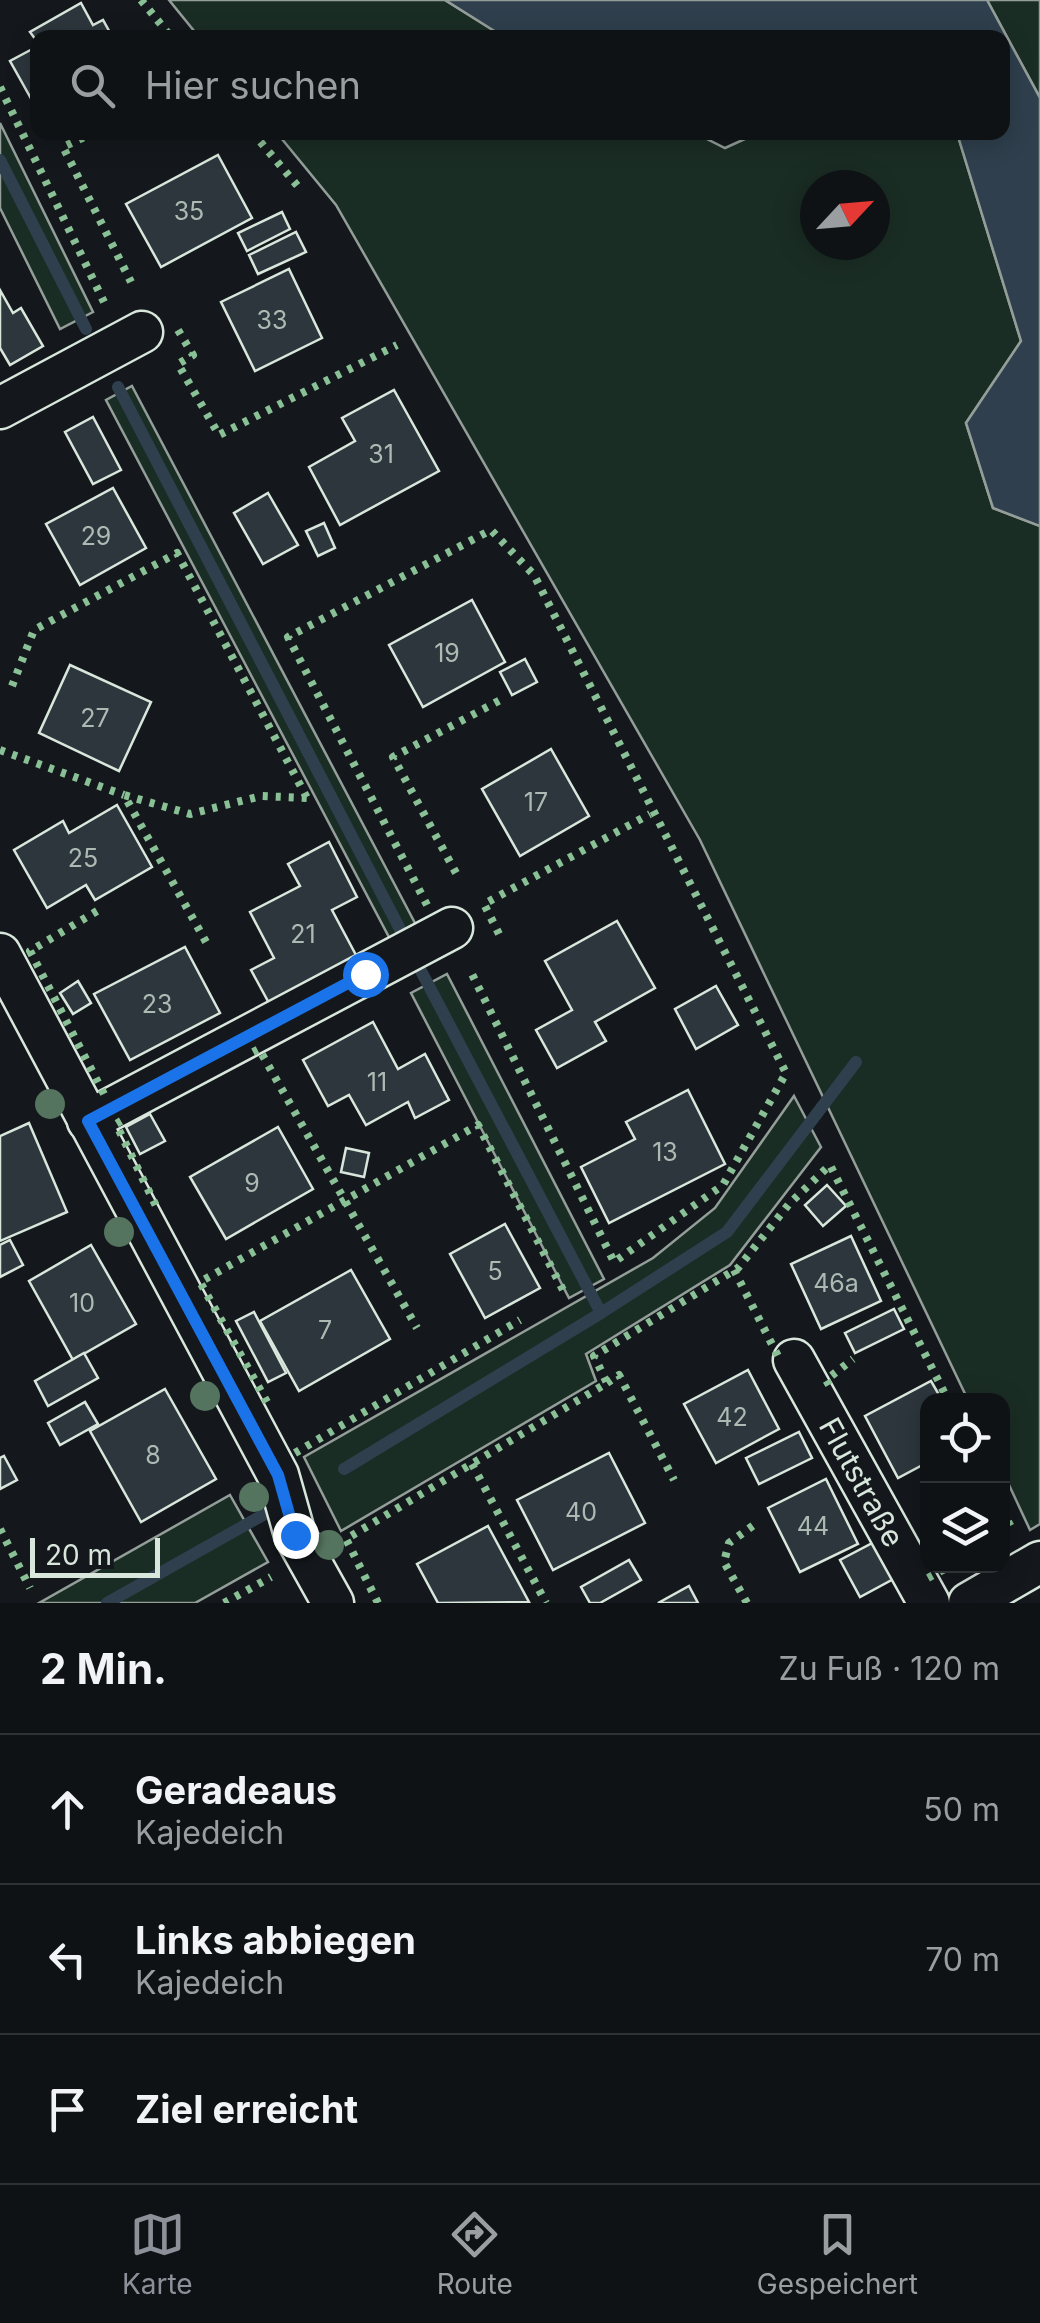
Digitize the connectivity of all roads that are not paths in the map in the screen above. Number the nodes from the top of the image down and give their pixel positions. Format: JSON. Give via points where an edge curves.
{"nodes":[{"id":1,"x":142,"y":332,"type":"dead end"},
{"id":2,"x":0,"y":408,"type":"edge"},
{"id":3,"x":452,"y":928,"type":"dead end"},
{"id":4,"x":0,"y":954,"type":"edge"},
{"id":5,"x":88,"y":1121,"type":"junction"},
{"id":6,"x":794,"y":1360,"type":"dead end"},
{"id":7,"x":1040,"y":1562,"type":"edge"},
{"id":8,"x":332,"y":1603,"type":"edge"},
{"id":9,"x":929,"y":1603,"type":"edge"},
{"id":10,"x":969,"y":1603,"type":"edge"}],
"edges":[{"from":1,"to":2,"type":"street"},
{"from":3,"to":5,"type":"street"},
{"from":4,"to":5,"type":"street"},
{"from":5,"to":8,"type":"street","via":[[278,1475],[295,1535]]},
{"from":6,"to":9,"type":"street","name":"Flutstraße"},
{"from":7,"to":10,"type":"street"}]}
